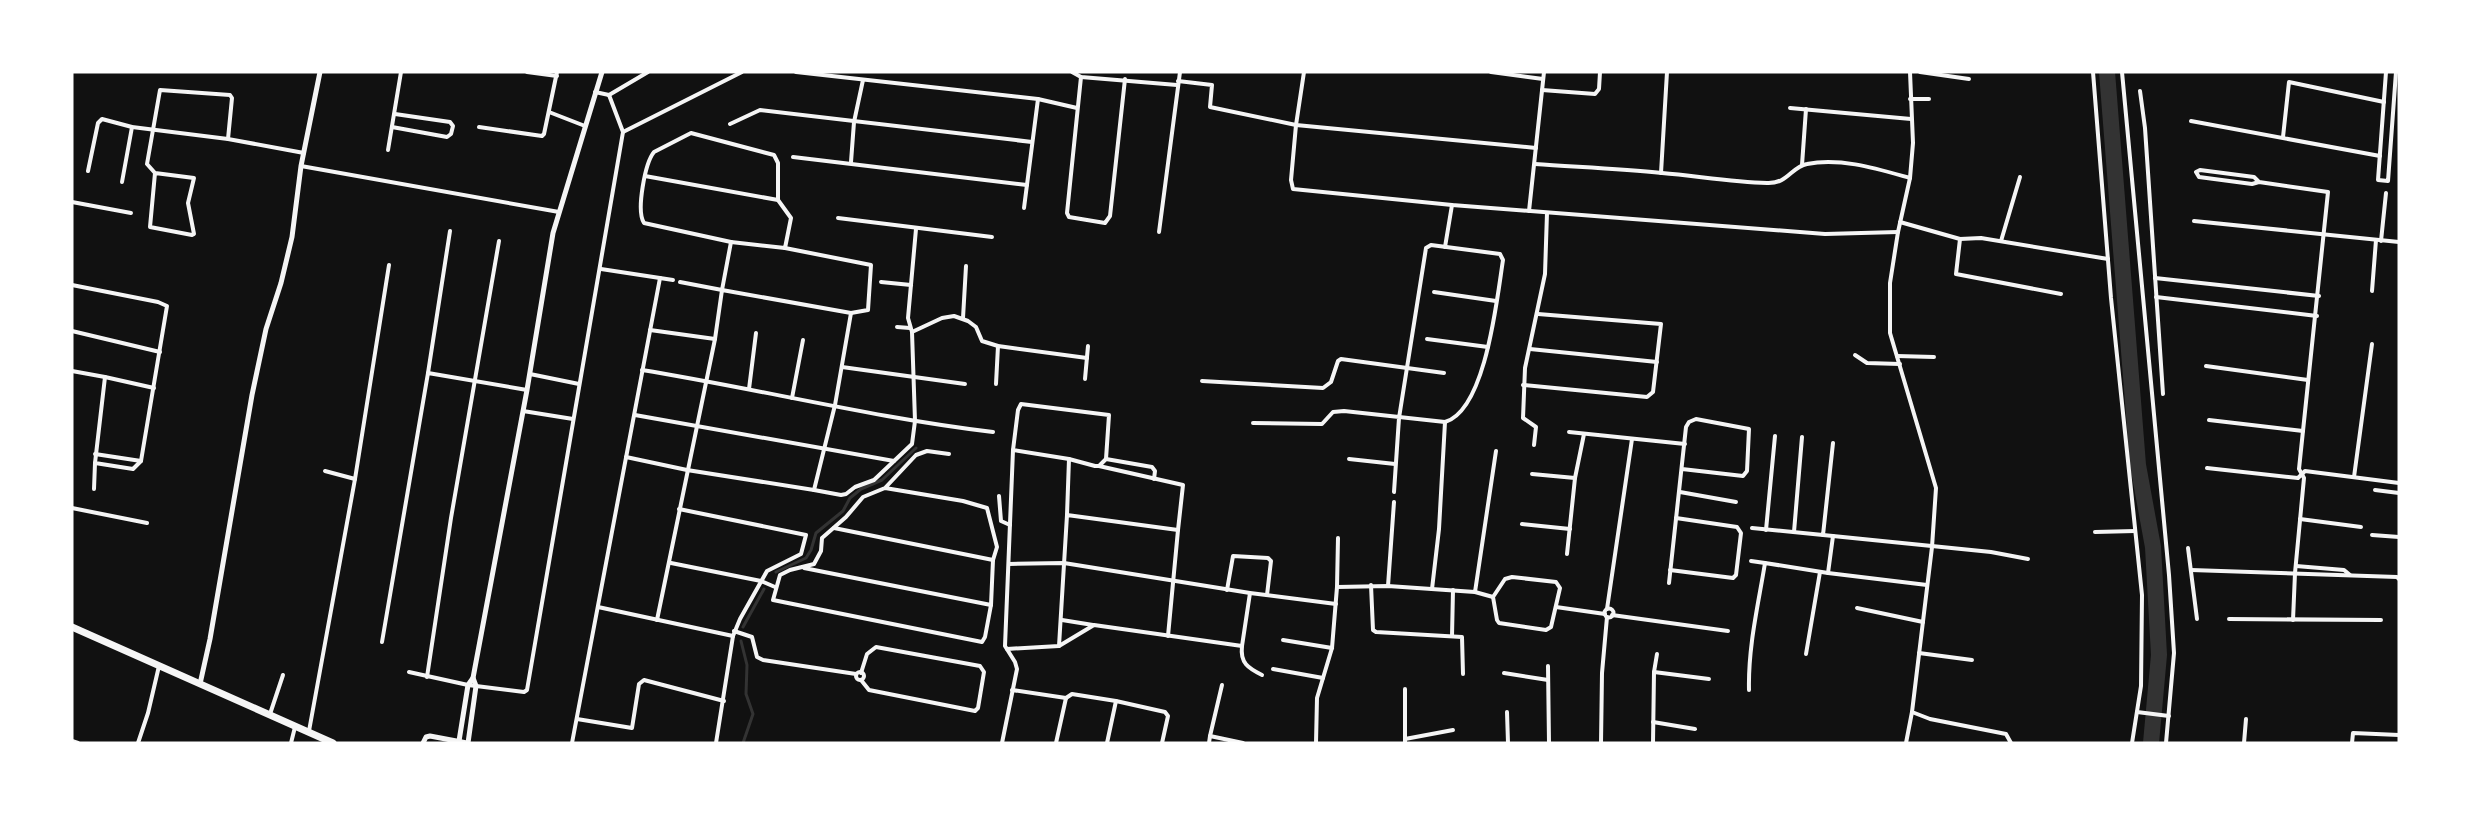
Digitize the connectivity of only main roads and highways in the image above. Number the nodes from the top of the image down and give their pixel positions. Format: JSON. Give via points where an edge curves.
{"nodes":[{"id":1,"x":72,"y":627,"type":"edge"},
{"id":2,"x":333,"y":743,"type":"edge"}],
"edges":[{"from":1,"to":2,"type":"main road"}]}
